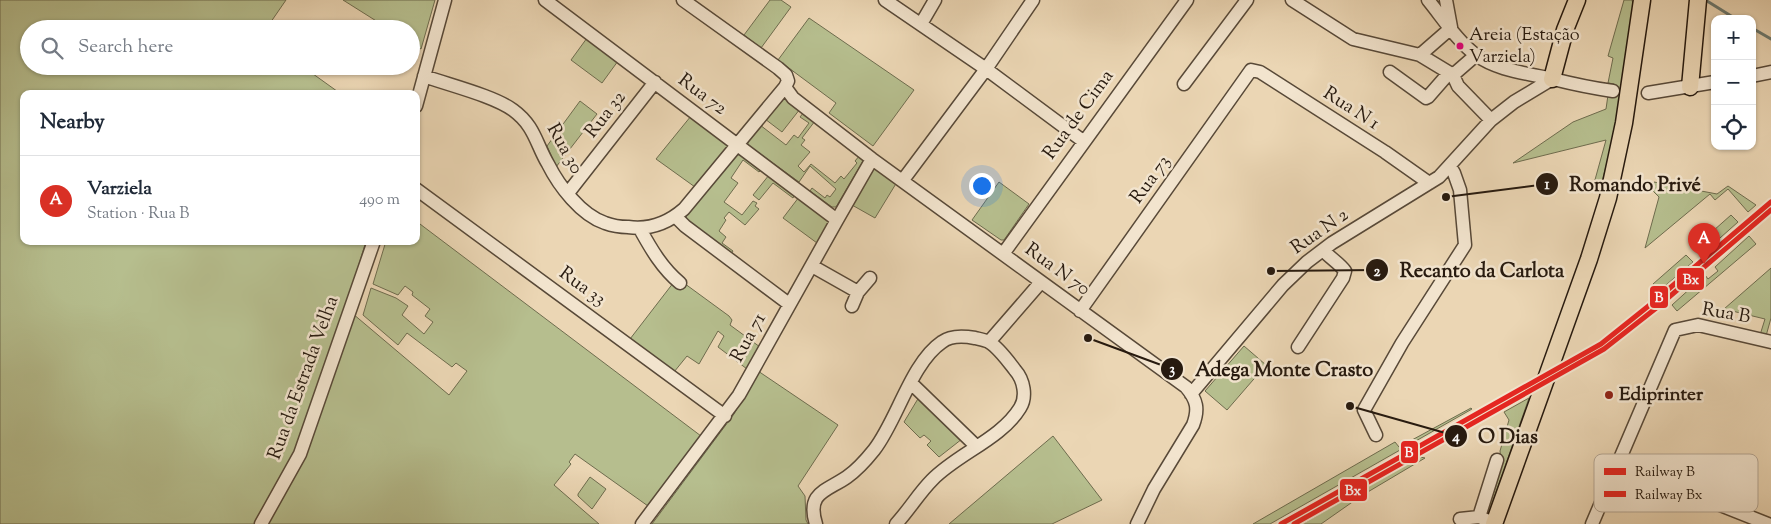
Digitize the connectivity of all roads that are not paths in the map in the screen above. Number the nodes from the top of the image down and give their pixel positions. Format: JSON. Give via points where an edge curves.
{"nodes":[{"id":1,"x":445,"y":0,"type":"edge"},
{"id":2,"x":545,"y":0,"type":"edge"},
{"id":3,"x":683,"y":0,"type":"edge"},
{"id":4,"x":885,"y":0,"type":"edge"},
{"id":5,"x":935,"y":0,"type":"edge"},
{"id":6,"x":1033,"y":0,"type":"edge"},
{"id":7,"x":1187,"y":0,"type":"edge"},
{"id":8,"x":1247,"y":0,"type":"edge"},
{"id":9,"x":1292,"y":0,"type":"edge"},
{"id":10,"x":1428,"y":0,"type":"edge"},
{"id":11,"x":1446,"y":0,"type":"edge"},
{"id":12,"x":1577,"y":0,"type":"edge"},
{"id":13,"x":1642,"y":0,"type":"edge"},
{"id":14,"x":1698,"y":0,"type":"edge"},
{"id":15,"x":921,"y":24,"type":"junction"},
{"id":16,"x":1451,"y":28,"type":"junction"},
{"id":17,"x":1420,"y":55,"type":"junction"},
{"id":18,"x":1476,"y":55,"type":"junction"},
{"id":19,"x":986,"y":69,"type":"junction"},
{"id":20,"x":1251,"y":70,"type":"joint"},
{"id":21,"x":1390,"y":72,"type":"dead end"},
{"id":22,"x":1771,"y":72,"type":"edge"},
{"id":23,"x":1451,"y":74,"type":"junction"},
{"id":24,"x":1756,"y":75,"type":"edge"},
{"id":25,"x":424,"y":76,"type":"junction"},
{"id":26,"x":1552,"y":79,"type":"junction"},
{"id":27,"x":655,"y":82,"type":"junction"},
{"id":28,"x":1711,"y":83,"type":"edge"},
{"id":29,"x":1184,"y":84,"type":"dead end"},
{"id":30,"x":785,"y":87,"type":"junction"},
{"id":31,"x":1690,"y":87,"type":"junction"},
{"id":32,"x":1613,"y":90,"type":"dead end"},
{"id":33,"x":420,"y":91,"type":"edge"},
{"id":34,"x":1648,"y":94,"type":"dead end"},
{"id":35,"x":1491,"y":120,"type":"junction"},
{"id":36,"x":1083,"y":141,"type":"junction"},
{"id":37,"x":738,"y":145,"type":"junction"},
{"id":38,"x":872,"y":158,"type":"junction"},
{"id":39,"x":1450,"y":166,"type":"junction"},
{"id":40,"x":903,"y":180,"type":"junction"},
{"id":41,"x":1429,"y":183,"type":"junction"},
{"id":42,"x":420,"y":192,"type":"edge"},
{"id":43,"x":568,"y":193,"type":"junction"},
{"id":44,"x":675,"y":216,"type":"junction"},
{"id":45,"x":837,"y":220,"type":"junction"},
{"id":46,"x":640,"y":229,"type":"junction"},
{"id":47,"x":373,"y":245,"type":"edge"},
{"id":48,"x":1323,"y":250,"type":"junction"},
{"id":49,"x":1003,"y":254,"type":"junction"},
{"id":50,"x":812,"y":266,"type":"junction"},
{"id":51,"x":870,"y":278,"type":"dead end"},
{"id":52,"x":680,"y":282,"type":"dead end"},
{"id":53,"x":1041,"y":282,"type":"junction"},
{"id":54,"x":858,"y":292,"type":"junction"},
{"id":55,"x":789,"y":304,"type":"junction"},
{"id":56,"x":852,"y":306,"type":"dead end"},
{"id":57,"x":1080,"y":311,"type":"junction"},
{"id":58,"x":989,"y":342,"type":"junction"},
{"id":59,"x":1771,"y":342,"type":"edge"},
{"id":60,"x":1298,"y":347,"type":"dead end"},
{"id":61,"x":911,"y":383,"type":"junction"},
{"id":62,"x":1191,"y":394,"type":"junction"},
{"id":63,"x":725,"y":416,"type":"junction"},
{"id":64,"x":1376,"y":436,"type":"dead end"},
{"id":65,"x":976,"y":446,"type":"junction"},
{"id":66,"x":1621,"y":454,"type":"edge"},
{"id":67,"x":1497,"y":460,"type":"dead end"},
{"id":68,"x":1597,"y":512,"type":"edge"},
{"id":69,"x":1738,"y":512,"type":"edge"},
{"id":70,"x":1460,"y":519,"type":"dead end"},
{"id":71,"x":1489,"y":521,"type":"edge"},
{"id":72,"x":261,"y":524,"type":"edge"},
{"id":73,"x":642,"y":524,"type":"edge"},
{"id":74,"x":816,"y":524,"type":"edge"},
{"id":75,"x":896,"y":524,"type":"edge"},
{"id":76,"x":1137,"y":524,"type":"edge"},
{"id":77,"x":1592,"y":524,"type":"edge"},
{"id":78,"x":1768,"y":524,"type":"edge"}],
"edges":[{"from":1,"to":25,"type":"street"},
{"from":2,"to":27,"type":"street","name":"Rua 72"},
{"from":3,"to":30,"type":"street","name":"Rua N 70","via":[[786,75]]},
{"from":4,"to":15,"type":"street"},
{"from":5,"to":15,"type":"street"},
{"from":6,"to":19,"type":"street"},
{"from":7,"to":36,"type":"street","name":"Rua de Cima"},
{"from":8,"to":29,"type":"street"},
{"from":9,"to":17,"type":"street","via":[[1353,39]]},
{"from":10,"to":16,"type":"street"},
{"from":11,"to":16,"type":"street"},
{"from":12,"to":26,"type":"main road"},
{"from":13,"to":71,"type":"main road","via":[[1624,123],[1608,198],[1542,392]]},
{"from":14,"to":31,"type":"main road"},
{"from":15,"to":19,"type":"street"},
{"from":16,"to":17,"type":"street"},
{"from":16,"to":18,"type":"street"},
{"from":17,"to":23,"type":"street"},
{"from":18,"to":23,"type":"street"},
{"from":18,"to":26,"type":"street","via":[[1506,68]]},
{"from":19,"to":36,"type":"street"},
{"from":19,"to":40,"type":"street"},
{"from":20,"to":41,"type":"street","name":"Rua N 1","via":[[1260,72]]},
{"from":20,"to":57,"type":"street","name":"Rua 73"},
{"from":21,"to":23,"type":"street","via":[[1426,98]]},
{"from":22,"to":24,"type":"street"},
{"from":23,"to":35,"type":"street","via":[[1458,86]]},
{"from":25,"to":33,"type":"street"},
{"from":25,"to":43,"type":"street","name":"Rua 30","via":[[513,110],[533,130],[547,163]]},
{"from":26,"to":32,"type":"street"},
{"from":26,"to":35,"type":"street","name":"Rua N 2"},
{"from":27,"to":37,"type":"street","name":"Rua 72"},
{"from":27,"to":43,"type":"street","name":"Rua 32"},
{"from":28,"to":31,"type":"street"},
{"from":30,"to":37,"type":"street"},
{"from":30,"to":38,"type":"street","name":"Rua N 70","via":[[793,98]]},
{"from":31,"to":34,"type":"street"},
{"from":35,"to":39,"type":"street","name":"Rua N 2"},
{"from":36,"to":49,"type":"street","name":"Rua de Cima"},
{"from":37,"to":44,"type":"street"},
{"from":37,"to":45,"type":"street","name":"Rua 72"},
{"from":38,"to":40,"type":"street","name":"Rua N 70"},
{"from":38,"to":45,"type":"street","name":"Rua 71"},
{"from":39,"to":41,"type":"street","name":"Rua N 2"},
{"from":39,"to":64,"type":"street","via":[[1460,190],[1465,245],[1402,343],[1364,410]]},
{"from":40,"to":49,"type":"street","name":"Rua N 70"},
{"from":41,"to":48,"type":"street","name":"Rua N 2"},
{"from":42,"to":63,"type":"street","name":"Rua 33"},
{"from":43,"to":46,"type":"street","name":"Rua 30","via":[[586,212],[603,223]]},
{"from":44,"to":46,"type":"street","name":"Rua 30"},
{"from":44,"to":55,"type":"street"},
{"from":45,"to":50,"type":"street","name":"Rua 71"},
{"from":46,"to":52,"type":"street","via":[[668,273]]},
{"from":47,"to":72,"type":"street","name":"Rua da Estrada Velha","via":[[300,454]]},
{"from":48,"to":60,"type":"street","via":[[1345,271]]},
{"from":48,"to":62,"type":"street","name":"Rua N 2","via":[[1283,286]]},
{"from":49,"to":53,"type":"street","name":"Rua N 70"},
{"from":50,"to":54,"type":"street"},
{"from":50,"to":55,"type":"street","name":"Rua 71"},
{"from":51,"to":54,"type":"street"},
{"from":53,"to":57,"type":"street","name":"Rua N 70"},
{"from":53,"to":58,"type":"street"},
{"from":54,"to":56,"type":"street"},
{"from":55,"to":63,"type":"street","name":"Rua 71"},
{"from":57,"to":62,"type":"street","name":"Rua N 70","via":[[1186,387]]},
{"from":58,"to":61,"type":"street","via":[[967,337],[942,342],[925,360]]},
{"from":58,"to":65,"type":"street","via":[[1018,372],[1023,400],[1020,409],[1006,425]]},
{"from":59,"to":66,"type":"street","name":"Rua B","via":[[1698,326],[1675,330]]},
{"from":61,"to":65,"type":"street"},
{"from":61,"to":74,"type":"street","via":[[868,458],[847,478],[826,488],[816,499],[812,511]]},
{"from":62,"to":76,"type":"street","via":[[1197,414],[1193,425]]},
{"from":63,"to":73,"type":"street","name":"Rua 71"},
{"from":65,"to":75,"type":"street","via":[[932,480]]},
{"from":67,"to":71,"type":"street"},
{"from":68,"to":77,"type":"street","name":"Rua B"},
{"from":69,"to":78,"type":"street"},
{"from":70,"to":71,"type":"street"}]}
